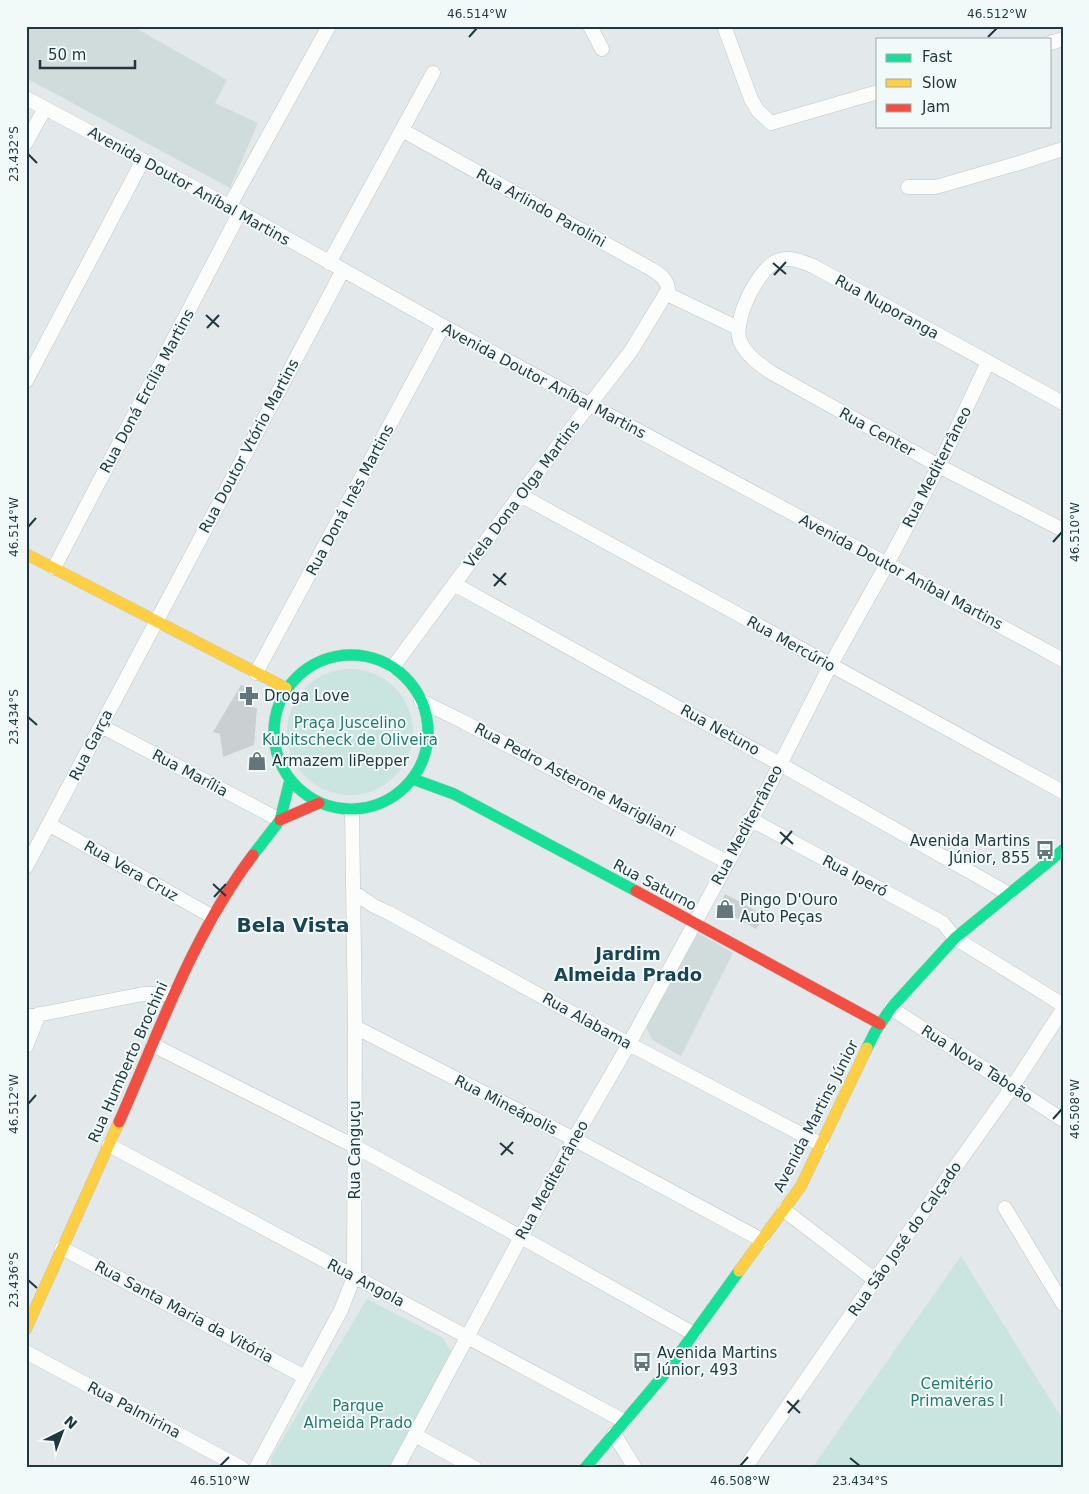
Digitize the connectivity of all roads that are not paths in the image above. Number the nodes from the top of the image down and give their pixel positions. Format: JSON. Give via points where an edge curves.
{"nodes":[{"id":1,"x":329,"y":26,"type":"edge"},
{"id":2,"x":590,"y":26,"type":"edge"},
{"id":3,"x":726,"y":27,"type":"edge"},
{"id":4,"x":602,"y":49,"type":"dead end"},
{"id":5,"x":433,"y":73,"type":"dead end"},
{"id":6,"x":876,"y":93,"type":"edge"},
{"id":7,"x":26,"y":98,"type":"edge"},
{"id":8,"x":45,"y":108,"type":"junction"},
{"id":9,"x":402,"y":130,"type":"junction"},
{"id":10,"x":26,"y":143,"type":"edge"},
{"id":11,"x":1063,"y":149,"type":"edge"},
{"id":12,"x":143,"y":160,"type":"junction"},
{"id":13,"x":908,"y":187,"type":"dead end"},
{"id":14,"x":235,"y":210,"type":"junction"},
{"id":15,"x":329,"y":263,"type":"junction"},
{"id":16,"x":343,"y":270,"type":"junction"},
{"id":17,"x":667,"y":294,"type":"junction"},
{"id":18,"x":443,"y":326,"type":"junction"},
{"id":19,"x":738,"y":328,"type":"junction"},
{"id":20,"x":988,"y":362,"type":"junction"},
{"id":21,"x":26,"y":381,"type":"edge"},
{"id":22,"x":1063,"y":403,"type":"edge"},
{"id":23,"x":590,"y":405,"type":"junction"},
{"id":24,"x":939,"y":466,"type":"junction"},
{"id":25,"x":520,"y":495,"type":"junction"},
{"id":26,"x":1063,"y":530,"type":"edge"},
{"id":27,"x":26,"y":554,"type":"edge"},
{"id":28,"x":888,"y":564,"type":"junction"},
{"id":29,"x":54,"y":568,"type":"junction"},
{"id":30,"x":454,"y":584,"type":"junction"},
{"id":31,"x":156,"y":622,"type":"junction"},
{"id":32,"x":1063,"y":660,"type":"edge"},
{"id":33,"x":830,"y":666,"type":"junction"},
{"id":34,"x":393,"y":667,"type":"junction"},
{"id":35,"x":256,"y":673,"type":"junction"},
{"id":36,"x":286,"y":688,"type":"junction"},
{"id":37,"x":421,"y":701,"type":"junction"},
{"id":38,"x":101,"y":726,"type":"junction"},
{"id":39,"x":780,"y":764,"type":"junction"},
{"id":40,"x":412,"y":779,"type":"junction"},
{"id":41,"x":290,"y":780,"type":"junction"},
{"id":42,"x":1063,"y":792,"type":"edge"},
{"id":43,"x":319,"y":803,"type":"junction"},
{"id":44,"x":352,"y":810,"type":"junction"},
{"id":45,"x":750,"y":819,"type":"junction"},
{"id":46,"x":280,"y":820,"type":"junction"},
{"id":47,"x":50,"y":825,"type":"junction"},
{"id":48,"x":1063,"y":850,"type":"edge"},
{"id":49,"x":727,"y":862,"type":"junction"},
{"id":50,"x":26,"y":867,"type":"edge"},
{"id":51,"x":355,"y":893,"type":"junction"},
{"id":52,"x":1009,"y":894,"type":"junction"},
{"id":53,"x":213,"y":917,"type":"junction"},
{"id":54,"x":694,"y":923,"type":"junction"},
{"id":55,"x":955,"y":938,"type":"junction"},
{"id":56,"x":143,"y":994,"type":"junction"},
{"id":57,"x":174,"y":994,"type":"junction"},
{"id":58,"x":1063,"y":1005,"type":"edge"},
{"id":59,"x":169,"y":1007,"type":"junction"},
{"id":60,"x":891,"y":1008,"type":"junction"},
{"id":61,"x":1063,"y":1009,"type":"edge"},
{"id":62,"x":33,"y":1016,"type":"edge"},
{"id":63,"x":880,"y":1024,"type":"junction"},
{"id":64,"x":355,"y":1027,"type":"junction"},
{"id":65,"x":629,"y":1044,"type":"junction"},
{"id":66,"x":153,"y":1045,"type":"junction"},
{"id":67,"x":26,"y":1046,"type":"edge"},
{"id":68,"x":1013,"y":1086,"type":"junction"},
{"id":69,"x":1063,"y":1120,"type":"edge"},
{"id":70,"x":574,"y":1139,"type":"junction"},
{"id":71,"x":108,"y":1145,"type":"junction"},
{"id":72,"x":822,"y":1145,"type":"junction"},
{"id":73,"x":356,"y":1147,"type":"junction"},
{"id":74,"x":1005,"y":1208,"type":"dead end"},
{"id":75,"x":784,"y":1210,"type":"junction"},
{"id":76,"x":520,"y":1236,"type":"junction"},
{"id":77,"x":762,"y":1240,"type":"junction"},
{"id":78,"x":62,"y":1248,"type":"junction"},
{"id":79,"x":354,"y":1277,"type":"junction"},
{"id":80,"x":875,"y":1280,"type":"junction"},
{"id":81,"x":1063,"y":1304,"type":"edge"},
{"id":82,"x":26,"y":1330,"type":"edge"},
{"id":83,"x":694,"y":1334,"type":"junction"},
{"id":84,"x":467,"y":1336,"type":"junction"},
{"id":85,"x":26,"y":1352,"type":"edge"},
{"id":86,"x":306,"y":1377,"type":"junction"},
{"id":87,"x":624,"y":1422,"type":"junction"},
{"id":88,"x":614,"y":1434,"type":"junction"},
{"id":89,"x":415,"y":1435,"type":"junction"},
{"id":90,"x":242,"y":1468,"type":"edge"},
{"id":91,"x":256,"y":1468,"type":"edge"},
{"id":92,"x":397,"y":1468,"type":"edge"},
{"id":93,"x":475,"y":1468,"type":"edge"},
{"id":94,"x":586,"y":1468,"type":"edge"},
{"id":95,"x":635,"y":1468,"type":"edge"},
{"id":96,"x":746,"y":1468,"type":"edge"}],
"edges":[{"from":1,"to":14,"type":"street","name":"Rua Doná Ercília Martins"},
{"from":2,"to":4,"type":"street"},
{"from":3,"to":6,"type":"street","via":[[751,99],[771,123]]},
{"from":5,"to":9,"type":"street"},
{"from":7,"to":8,"type":"street","name":"Avenida Doutor Aníbal Martins"},
{"from":8,"to":10,"type":"street"},
{"from":8,"to":12,"type":"street","name":"Avenida Doutor Aníbal Martins"},
{"from":9,"to":15,"type":"street"},
{"from":9,"to":17,"type":"street","name":"Rua Arlindo Parolini","via":[[659,274],[668,284]]},
{"from":11,"to":13,"type":"street","via":[[935,187]]},
{"from":12,"to":14,"type":"street","name":"Avenida Doutor Aníbal Martins"},
{"from":12,"to":21,"type":"street"},
{"from":14,"to":15,"type":"street","name":"Avenida Doutor Aníbal Martins"},
{"from":14,"to":29,"type":"street","name":"Rua Doná Ercília Martins"},
{"from":15,"to":16,"type":"street","name":"Avenida Doutor Aníbal Martins"},
{"from":16,"to":18,"type":"street","name":"Avenida Doutor Aníbal Martins"},
{"from":16,"to":31,"type":"street","name":"Rua Doutor Vtório Martins"},
{"from":17,"to":19,"type":"street"},
{"from":17,"to":23,"type":"street","name":"Viela Dona Olga Martins","via":[[631,351]]},
{"from":18,"to":23,"type":"street","name":"Avenida Doutor Aníbal Martins"},
{"from":18,"to":35,"type":"street","name":"Rua Doná Inês Martins"},
{"from":19,"to":20,"type":"street","name":"Rua Nuporanga","via":[[761,275],[770,264],[795,260],[814,266]]},
{"from":19,"to":24,"type":"street","name":"Rua Center","via":[[739,340],[746,352],[772,373]]},
{"from":20,"to":22,"type":"street","name":"Rua Nuporanga"},
{"from":20,"to":24,"type":"street","name":"Rua Mediterrâneo"},
{"from":23,"to":25,"type":"street","name":"Viela Dona Olga Martins"},
{"from":23,"to":28,"type":"street","name":"Avenida Doutor Aníbal Martins"},
{"from":24,"to":26,"type":"street","name":"Rua Center"},
{"from":24,"to":28,"type":"street","name":"Rua Mediterrâneo"},
{"from":25,"to":30,"type":"street","name":"Viela Dona Olga Martins"},
{"from":25,"to":33,"type":"street","name":"Rua Mercúrio"},
{"from":27,"to":29,"type":"street"},
{"from":28,"to":32,"type":"street","name":"Avenida Doutor Aníbal Martins"},
{"from":28,"to":33,"type":"street","name":"Rua Mediterrâneo"},
{"from":29,"to":31,"type":"street"},
{"from":30,"to":34,"type":"street","name":"Viela Dona Olga Martins"},
{"from":30,"to":39,"type":"street","name":"Rua Netuno"},
{"from":31,"to":35,"type":"street"},
{"from":31,"to":38,"type":"street","name":"Rua Garça"},
{"from":33,"to":39,"type":"street","name":"Rua Mediterrâneo"},
{"from":33,"to":42,"type":"street","name":"Rua Mercúrio"},
{"from":34,"to":36,"type":"street","via":[[368,657],[334,656],[304,670]]},
{"from":34,"to":37,"type":"street","via":[[409,682]]},
{"from":35,"to":36,"type":"street"},
{"from":36,"to":41,"type":"street","via":[[276,712],[273,736],[278,760]]},
{"from":37,"to":40,"type":"street","via":[[428,723],[427,747]]},
{"from":37,"to":49,"type":"street","name":"Rua Pedro Asterone Marigliani"},
{"from":38,"to":46,"type":"street","name":"Rua Marília"},
{"from":38,"to":47,"type":"street","name":"Rua Garça"},
{"from":39,"to":45,"type":"street","name":"Rua Mediterrâneo"},
{"from":39,"to":52,"type":"street","name":"Rua Netuno"},
{"from":40,"to":44,"type":"street","via":[[386,801]]},
{"from":40,"to":54,"type":"street","name":"Rua Saturno","via":[[454,794]]},
{"from":41,"to":43,"type":"street"},
{"from":41,"to":46,"type":"street","name":"Rua Humberto Brochini"},
{"from":43,"to":44,"type":"street"},
{"from":43,"to":46,"type":"street","name":"Rua Humberto Brochini"},
{"from":44,"to":51,"type":"street","name":"Rua Canguçu"},
{"from":45,"to":49,"type":"street","name":"Rua Mediterrâneo"},
{"from":45,"to":55,"type":"street","name":"Rua Iperó","via":[[943,923]]},
{"from":46,"to":53,"type":"street","name":"Rua Humberto Brochini","via":[[238,875]]},
{"from":47,"to":50,"type":"street","name":"Rua Garça"},
{"from":47,"to":53,"type":"street","name":"Rua Vera Cruz"},
{"from":48,"to":52,"type":"street","name":"Avenida Martins Júnior"},
{"from":49,"to":54,"type":"street","name":"Rua Mediterrâneo"},
{"from":51,"to":64,"type":"street","name":"Rua Canguçu"},
{"from":51,"to":65,"type":"street","name":"Rua Alabama"},
{"from":52,"to":55,"type":"street","name":"Avenida Martins Júnior"},
{"from":53,"to":57,"type":"street","name":"Rua Humberto Brochini"},
{"from":54,"to":63,"type":"street","name":"Rua Saturno"},
{"from":54,"to":65,"type":"street","name":"Rua Mediterrâneo"},
{"from":55,"to":58,"type":"street","name":"Rua Iperó"},
{"from":55,"to":60,"type":"street","name":"Avenida Martins Júnior"},
{"from":56,"to":57,"type":"street"},
{"from":56,"to":59,"type":"street"},
{"from":56,"to":62,"type":"street"},
{"from":57,"to":59,"type":"street","name":"Rua Humberto Brochini"},
{"from":59,"to":66,"type":"street","name":"Rua Humberto Brochini"},
{"from":60,"to":63,"type":"street","name":"Avenida Martins Júnior"},
{"from":60,"to":68,"type":"street","name":"Rua Nova Taboão"},
{"from":61,"to":68,"type":"street","name":"Rua São José do Calçado"},
{"from":62,"to":67,"type":"street"},
{"from":63,"to":72,"type":"street","name":"Avenida Martins Júnior"},
{"from":64,"to":70,"type":"street","name":"Rua Mineápolis"},
{"from":64,"to":73,"type":"street","name":"Rua Canguçu"},
{"from":65,"to":70,"type":"street","name":"Rua Mediterrâneo"},
{"from":65,"to":72,"type":"street","name":"Rua Alabama"},
{"from":66,"to":71,"type":"street","name":"Rua Humberto Brochini"},
{"from":66,"to":73,"type":"street"},
{"from":68,"to":69,"type":"street","name":"Rua Nova Taboão"},
{"from":68,"to":80,"type":"street","name":"Rua São José do Calçado"},
{"from":70,"to":76,"type":"street","name":"Rua Mediterrâneo"},
{"from":70,"to":77,"type":"street","name":"Rua Mineápolis"},
{"from":71,"to":78,"type":"street","name":"Rua Humberto Brochini"},
{"from":71,"to":79,"type":"street","name":"Rua Angola"},
{"from":72,"to":75,"type":"street","name":"Avenida Martins Júnior","via":[[801,1186]]},
{"from":73,"to":76,"type":"street"},
{"from":73,"to":79,"type":"street","name":"Rua Canguçu"},
{"from":74,"to":81,"type":"street"},
{"from":75,"to":77,"type":"street","name":"Avenida Martins Júnior"},
{"from":75,"to":80,"type":"street"},
{"from":76,"to":83,"type":"street"},
{"from":76,"to":84,"type":"street","name":"Rua Mediterrâneo"},
{"from":77,"to":83,"type":"street","name":"Avenida Martins Júnior"},
{"from":78,"to":82,"type":"street","name":"Rua Humberto Brochini"},
{"from":78,"to":86,"type":"street","name":"Rua Santa Maria da Vitória"},
{"from":79,"to":84,"type":"street","name":"Rua Angola"},
{"from":79,"to":86,"type":"street","name":"Rua Canguçu","via":[[341,1310]]},
{"from":80,"to":96,"type":"street","name":"Rua São José do Calçado"},
{"from":83,"to":87,"type":"street","name":"Avenida Martins Júnior"},
{"from":84,"to":87,"type":"street","name":"Rua Angola"},
{"from":84,"to":89,"type":"street","name":"Rua Mediterrâneo"},
{"from":85,"to":90,"type":"street","name":"Rua Palmirina"},
{"from":86,"to":91,"type":"street","name":"Rua Canguçu"},
{"from":87,"to":88,"type":"street","name":"Avenida Martins Júnior"},
{"from":88,"to":94,"type":"street","name":"Avenida Martins Júnior"},
{"from":88,"to":95,"type":"street"},
{"from":89,"to":92,"type":"street","name":"Rua Mediterrâneo"},
{"from":89,"to":93,"type":"street"}]}
